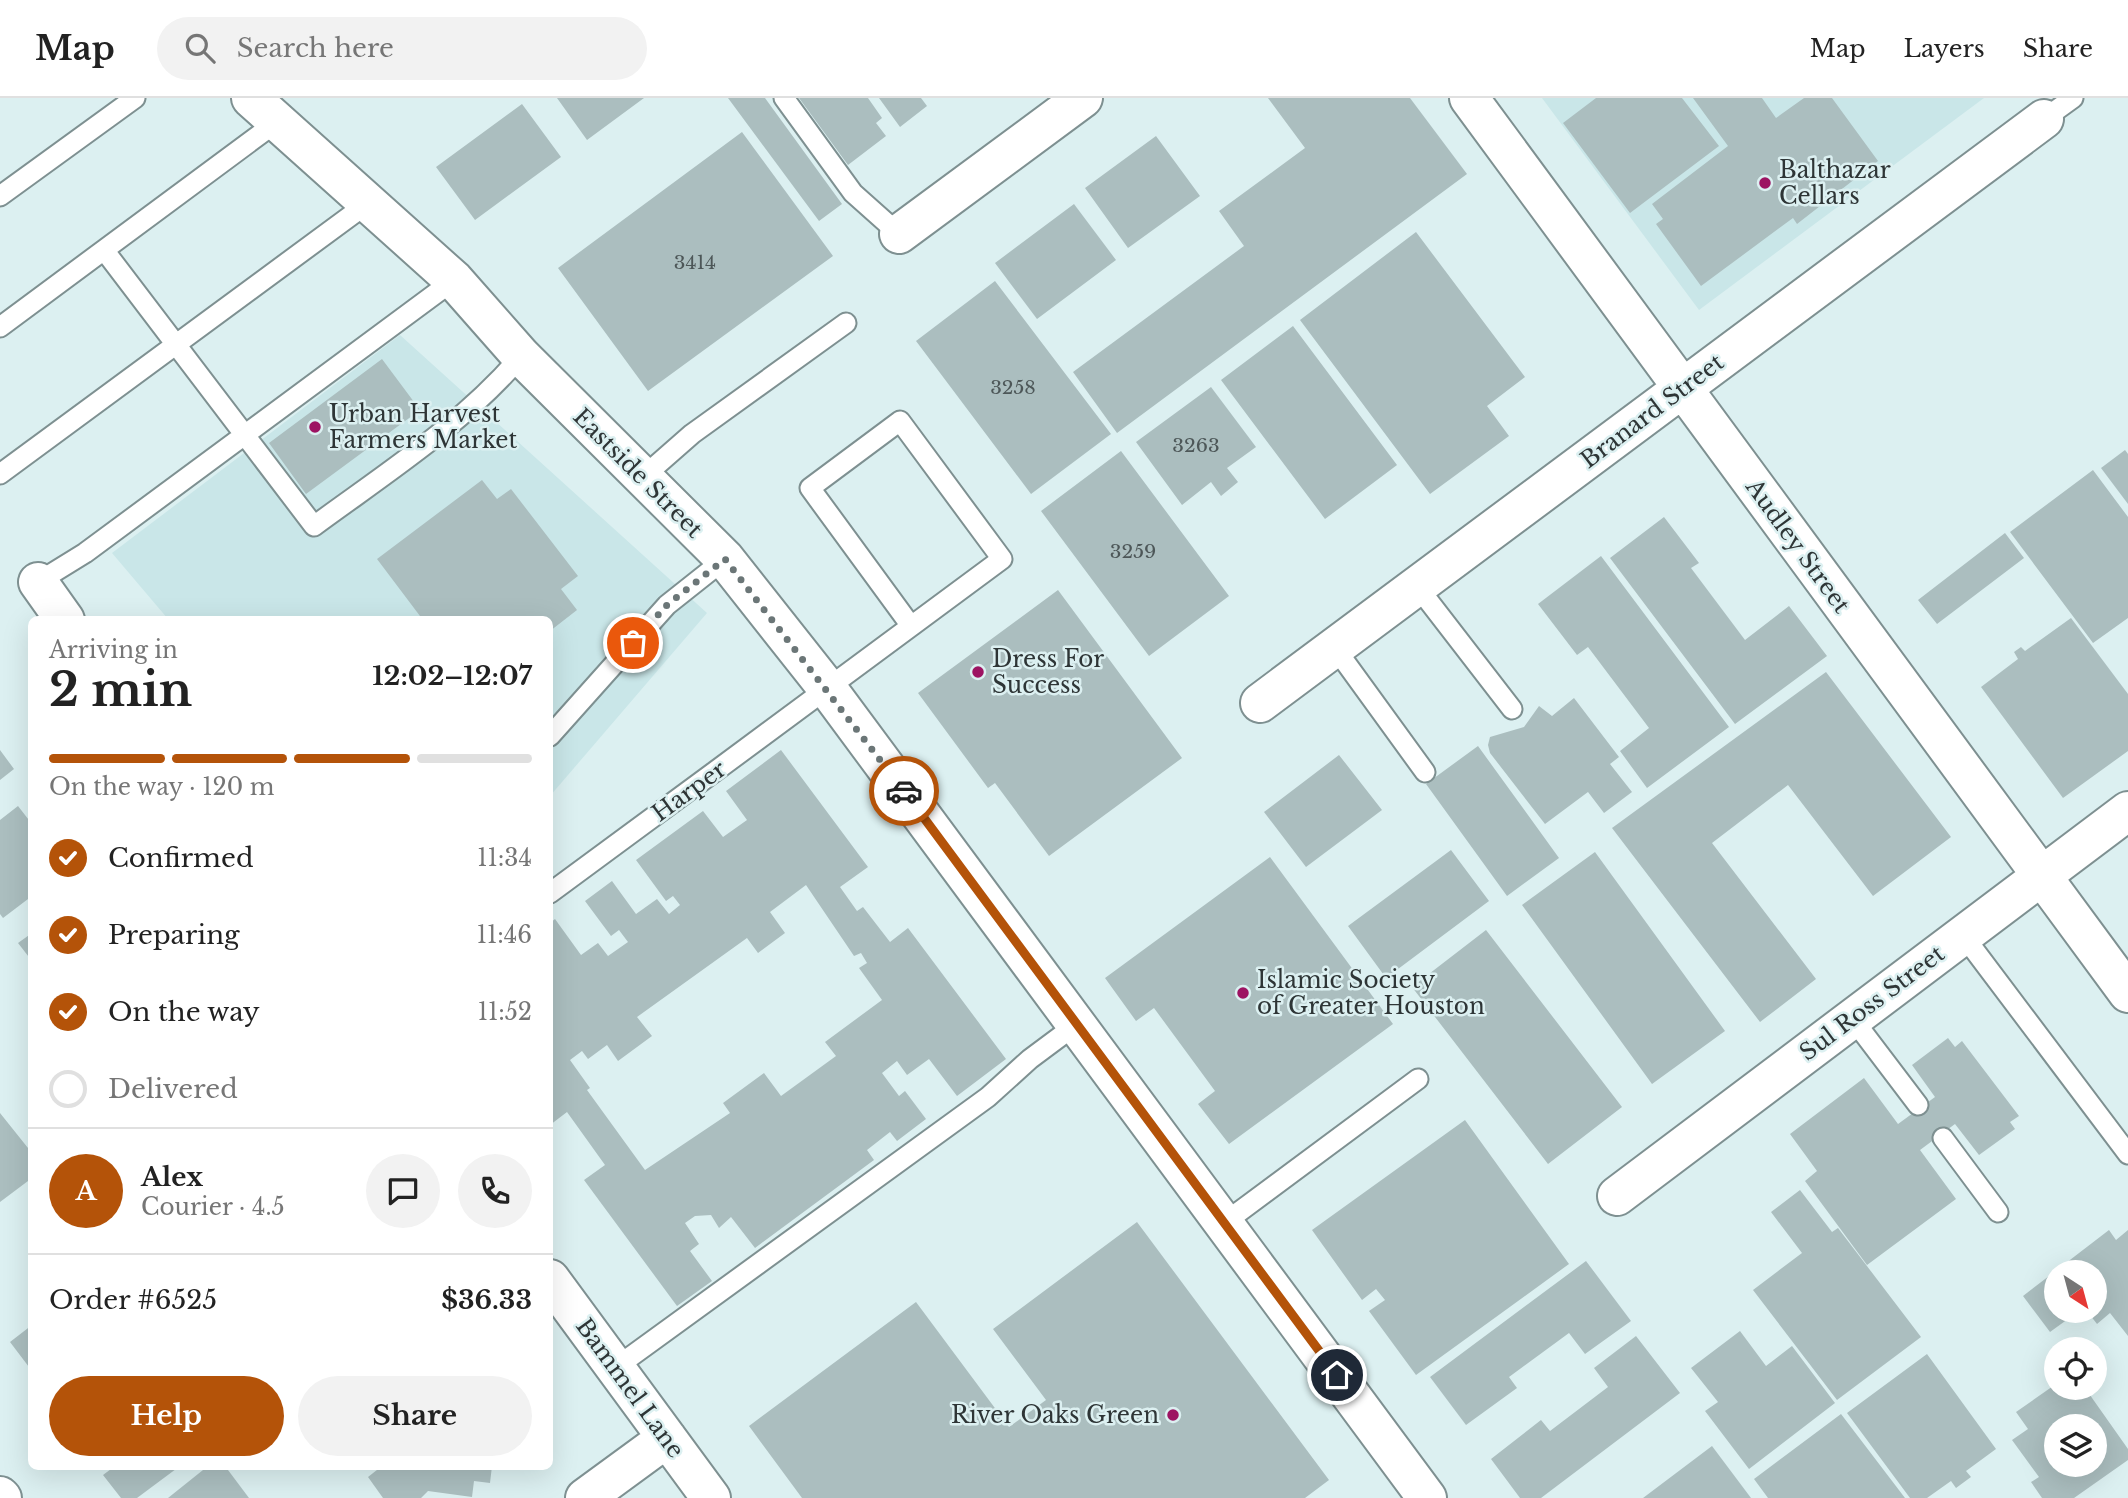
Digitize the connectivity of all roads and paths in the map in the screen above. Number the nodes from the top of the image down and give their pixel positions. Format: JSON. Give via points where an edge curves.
{"nodes":[{"id":1,"x":135,"y":98,"type":"edge"},
{"id":2,"x":783,"y":98,"type":"edge"},
{"id":3,"x":1083,"y":98,"type":"edge"},
{"id":4,"x":1469,"y":98,"type":"edge"},
{"id":5,"x":2059,"y":109,"type":"edge"},
{"id":6,"x":265,"y":110,"type":"edge"},
{"id":7,"x":0,"y":196,"type":"edge"},
{"id":8,"x":368,"y":203,"type":"junction"},
{"id":9,"x":898,"y":234,"type":"joint"},
{"id":10,"x":104,"y":250,"type":"junction"},
{"id":11,"x":454,"y":280,"type":"junction"},
{"id":12,"x":846,"y":323,"type":"dead end"},
{"id":13,"x":0,"y":327,"type":"edge"},
{"id":14,"x":176,"y":344,"type":"junction"},
{"id":15,"x":521,"y":356,"type":"junction"},
{"id":16,"x":1682,"y":388,"type":"junction"},
{"id":17,"x":244,"y":434,"type":"junction"},
{"id":18,"x":0,"y":474,"type":"edge"},
{"id":19,"x":643,"y":477,"type":"junction"},
{"id":20,"x":725,"y":559,"type":"junction"},
{"id":21,"x":38,"y":582,"type":"joint"},
{"id":22,"x":1417,"y":586,"type":"junction"},
{"id":23,"x":62,"y":616,"type":"edge"},
{"id":24,"x":911,"y":626,"type":"junction"},
{"id":25,"x":1335,"y":648,"type":"junction"},
{"id":26,"x":827,"y":688,"type":"junction"},
{"id":27,"x":1260,"y":703,"type":"dead end"},
{"id":28,"x":1512,"y":709,"type":"dead end"},
{"id":29,"x":553,"y":733,"type":"edge"},
{"id":30,"x":1425,"y":772,"type":"dead end"},
{"id":31,"x":2128,"y":811,"type":"edge"},
{"id":32,"x":2042,"y":876,"type":"junction"},
{"id":33,"x":553,"y":891,"type":"edge"},
{"id":34,"x":1963,"y":935,"type":"junction"},
{"id":35,"x":2128,"y":993,"type":"edge"},
{"id":36,"x":1852,"y":1018,"type":"junction"},
{"id":37,"x":1077,"y":1024,"type":"junction"},
{"id":38,"x":1418,"y":1079,"type":"dead end"},
{"id":39,"x":1918,"y":1105,"type":"dead end"},
{"id":40,"x":1943,"y":1138,"type":"dead end"},
{"id":41,"x":2128,"y":1154,"type":"edge"},
{"id":42,"x":1617,"y":1196,"type":"dead end"},
{"id":43,"x":1998,"y":1212,"type":"dead end"},
{"id":44,"x":1224,"y":1223,"type":"junction"},
{"id":45,"x":553,"y":1283,"type":"edge"},
{"id":46,"x":615,"y":1368,"type":"junction"},
{"id":47,"x":667,"y":1438,"type":"junction"},
{"id":48,"x":585,"y":1498,"type":"edge"},
{"id":49,"x":711,"y":1498,"type":"edge"},
{"id":50,"x":1427,"y":1498,"type":"edge"}],
"edges":[{"from":1,"to":7,"type":"lane"},
{"from":2,"to":9,"type":"lane","via":[[853,193]]},
{"from":3,"to":9,"type":"street"},
{"from":4,"to":16,"type":"street","name":"Audley Street"},
{"from":5,"to":16,"type":"street","name":"Branard Street"},
{"from":6,"to":8,"type":"street","name":"Eastside Street"},
{"from":6,"to":10,"type":"lane"},
{"from":8,"to":11,"type":"street","name":"Eastside Street"},
{"from":8,"to":14,"type":"lane"},
{"from":10,"to":13,"type":"lane"},
{"from":10,"to":14,"type":"lane"},
{"from":11,"to":15,"type":"street","name":"Eastside Street"},
{"from":11,"to":17,"type":"lane"},
{"from":12,"to":19,"type":"lane","via":[[692,434]]},
{"from":14,"to":17,"type":"lane"},
{"from":14,"to":18,"type":"lane"},
{"from":15,"to":17,"type":"lane","via":[[488,395],[314,526]]},
{"from":15,"to":19,"type":"street","name":"Eastside Street"},
{"from":16,"to":22,"type":"street","name":"Branard Street"},
{"from":16,"to":32,"type":"street","name":"Audley Street"},
{"from":17,"to":21,"type":"lane","via":[[85,553]]},
{"from":19,"to":20,"type":"street","name":"Eastside Street"},
{"from":20,"to":26,"type":"street","name":"Eastside Street"},
{"from":20,"to":29,"type":"lane","via":[[667,605]]},
{"from":21,"to":23,"type":"street"},
{"from":22,"to":25,"type":"street","name":"Branard Street"},
{"from":22,"to":28,"type":"lane"},
{"from":24,"to":24,"type":"lane","name":"Harper","via":[[810,488],[900,421],[1002,559]]},
{"from":24,"to":26,"type":"lane","name":"Harper"},
{"from":25,"to":27,"type":"street","name":"Branard Street"},
{"from":25,"to":30,"type":"lane"},
{"from":26,"to":33,"type":"lane","name":"Harper"},
{"from":26,"to":37,"type":"street","name":"Eastside Street"},
{"from":31,"to":32,"type":"street","name":"Sul Ross Street"},
{"from":32,"to":34,"type":"street","name":"Sul Ross Street"},
{"from":32,"to":35,"type":"street","name":"Audley Street"},
{"from":34,"to":36,"type":"street","name":"Sul Ross Street"},
{"from":34,"to":41,"type":"lane"},
{"from":36,"to":39,"type":"lane"},
{"from":36,"to":42,"type":"street","name":"Sul Ross Street"},
{"from":37,"to":44,"type":"street","name":"Eastside Street"},
{"from":37,"to":46,"type":"lane","via":[[988,1097]]},
{"from":38,"to":44,"type":"lane"},
{"from":40,"to":43,"type":"lane"},
{"from":44,"to":50,"type":"street","name":"Eastside Street"},
{"from":45,"to":46,"type":"street","name":"Bammel Lane"},
{"from":46,"to":47,"type":"street","name":"Bammel Lane"},
{"from":47,"to":48,"type":"street"},
{"from":47,"to":49,"type":"street","name":"Bammel Lane"}]}
